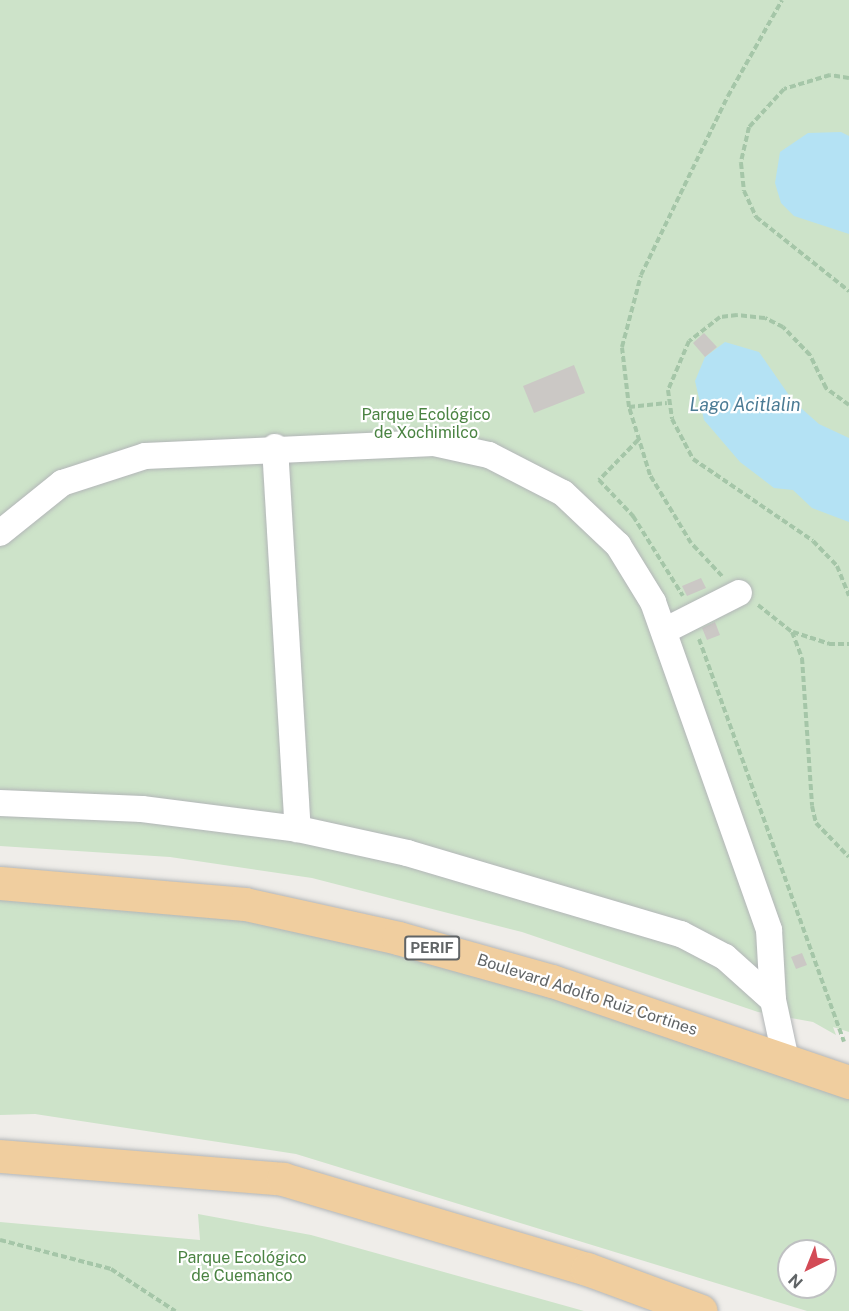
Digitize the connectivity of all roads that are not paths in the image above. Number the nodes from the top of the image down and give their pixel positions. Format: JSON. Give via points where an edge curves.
{"nodes":[{"id":1,"x":275,"y":447,"type":"junction"},
{"id":2,"x":0,"y":533,"type":"edge"},
{"id":3,"x":739,"y":593,"type":"road end"},
{"id":4,"x":664,"y":631,"type":"junction"},
{"id":5,"x":0,"y":803,"type":"edge"},
{"id":6,"x":298,"y":829,"type":"junction"},
{"id":7,"x":0,"y":883,"type":"edge"},
{"id":8,"x":773,"y":1000,"type":"junction"},
{"id":9,"x":786,"y":1060,"type":"junction"},
{"id":10,"x":849,"y":1082,"type":"edge"},
{"id":11,"x":0,"y":1156,"type":"edge"},
{"id":12,"x":662,"y":1303,"type":"edge"},
{"id":13,"x":701,"y":1311,"type":"edge"}],
"edges":[{"from":1,"to":2,"type":"lane","via":[[115,462],[62,483]]},
{"from":1,"to":4,"type":"lane","via":[[434,443],[489,455],[522,470],[563,493],[618,545],[639,574]]},
{"from":1,"to":6,"type":"lane"},
{"from":3,"to":4,"type":"lane"},
{"from":4,"to":8,"type":"lane","via":[[769,930]]},
{"from":5,"to":6,"type":"lane","via":[[142,809]]},
{"from":6,"to":8,"type":"lane","via":[[407,854],[681,934],[725,957]]},
{"from":7,"to":9,"type":"highway","name":"Boulevard Adolfo Ruiz Cortines","number":"PERIF","via":[[245,904],[311,918],[552,981]]},
{"from":8,"to":9,"type":"lane"},
{"from":9,"to":10,"type":"highway","name":"Boulevard Adolfo Ruiz Cortines","number":"PERIF"},
{"from":11,"to":12,"type":"highway","via":[[282,1179],[587,1269]]},
{"from":12,"to":13,"type":"highway"}]}
